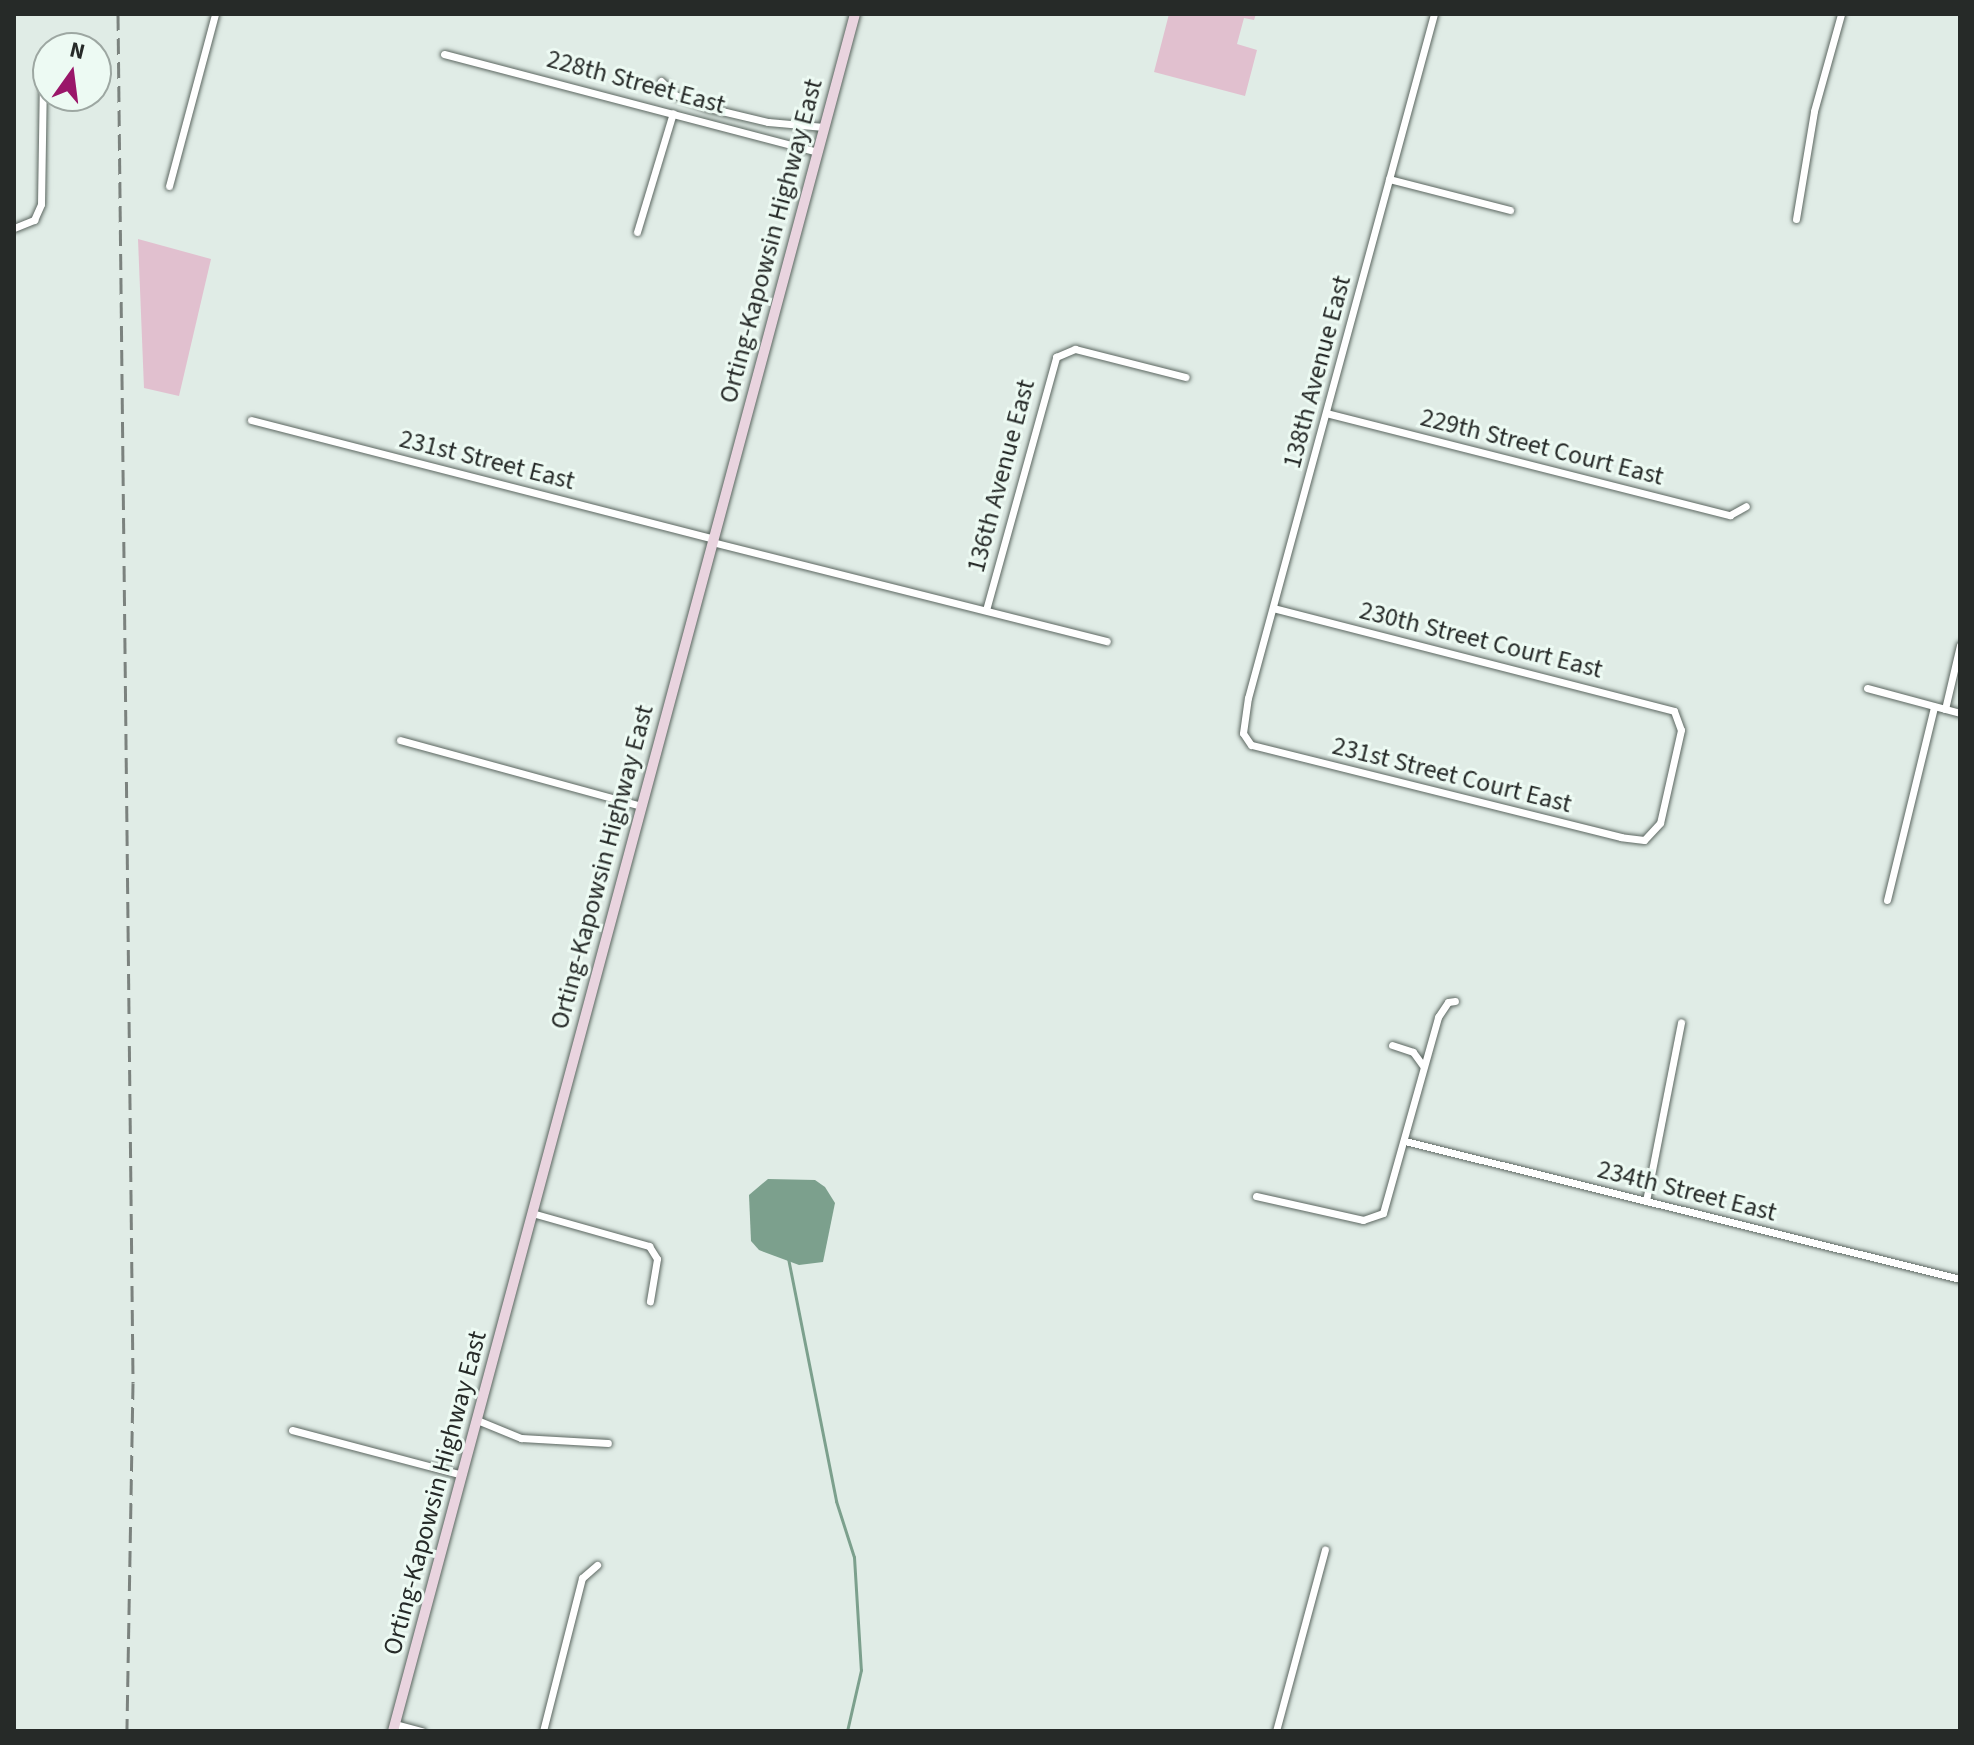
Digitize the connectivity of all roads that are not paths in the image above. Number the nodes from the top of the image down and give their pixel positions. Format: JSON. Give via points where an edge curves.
{"nodes":[{"id":1,"x":215,"y":14,"type":"edge"},
{"id":2,"x":855,"y":14,"type":"edge"},
{"id":3,"x":1434,"y":14,"type":"edge"},
{"id":4,"x":1841,"y":14,"type":"edge"},
{"id":5,"x":444,"y":54,"type":"dead end"},
{"id":6,"x":661,"y":81,"type":"dead end"},
{"id":7,"x":43,"y":112,"type":"edge"},
{"id":8,"x":673,"y":113,"type":"junction"},
{"id":9,"x":824,"y":127,"type":"junction"},
{"id":10,"x":817,"y":152,"type":"junction"},
{"id":11,"x":1389,"y":179,"type":"junction"},
{"id":12,"x":169,"y":186,"type":"dead end"},
{"id":13,"x":1510,"y":210,"type":"dead end"},
{"id":14,"x":1796,"y":219,"type":"dead end"},
{"id":15,"x":14,"y":228,"type":"edge"},
{"id":16,"x":637,"y":232,"type":"dead end"},
{"id":17,"x":1186,"y":377,"type":"dead end"},
{"id":18,"x":1326,"y":413,"type":"junction"},
{"id":19,"x":251,"y":420,"type":"dead end"},
{"id":20,"x":1746,"y":506,"type":"dead end"},
{"id":21,"x":713,"y":541,"type":"junction"},
{"id":22,"x":1273,"y":608,"type":"junction"},
{"id":23,"x":986,"y":610,"type":"junction"},
{"id":24,"x":1107,"y":641,"type":"dead end"},
{"id":25,"x":1960,"y":645,"type":"edge"},
{"id":26,"x":1867,"y":688,"type":"dead end"},
{"id":27,"x":1934,"y":707,"type":"junction"},
{"id":28,"x":1945,"y":709,"type":"junction"},
{"id":29,"x":1960,"y":713,"type":"edge"},
{"id":30,"x":400,"y":740,"type":"dead end"},
{"id":31,"x":1246,"y":740,"type":"joint"},
{"id":32,"x":641,"y":806,"type":"junction"},
{"id":33,"x":1650,"y":836,"type":"joint"},
{"id":34,"x":1887,"y":900,"type":"dead end"},
{"id":35,"x":1455,"y":1001,"type":"dead end"},
{"id":36,"x":1681,"y":1022,"type":"dead end"},
{"id":37,"x":1392,"y":1045,"type":"dead end"},
{"id":38,"x":1423,"y":1066,"type":"junction"},
{"id":39,"x":1405,"y":1141,"type":"junction"},
{"id":40,"x":1256,"y":1196,"type":"dead end"},
{"id":41,"x":1646,"y":1201,"type":"junction"},
{"id":42,"x":532,"y":1213,"type":"junction"},
{"id":43,"x":1960,"y":1279,"type":"edge"},
{"id":44,"x":650,"y":1301,"type":"dead end"},
{"id":45,"x":477,"y":1420,"type":"junction"},
{"id":46,"x":292,"y":1430,"type":"dead end"},
{"id":47,"x":608,"y":1443,"type":"dead end"},
{"id":48,"x":462,"y":1475,"type":"junction"},
{"id":49,"x":1325,"y":1549,"type":"dead end"},
{"id":50,"x":597,"y":1565,"type":"dead end"},
{"id":51,"x":394,"y":1728,"type":"edge"},
{"id":52,"x":422,"y":1731,"type":"edge"},
{"id":53,"x":543,"y":1731,"type":"edge"},
{"id":54,"x":1276,"y":1731,"type":"edge"}],
"edges":[{"from":1,"to":12,"type":"street"},
{"from":2,"to":9,"type":"main road","name":"Orting-Kapowsin Highway East"},
{"from":3,"to":11,"type":"street","name":"138th Avenue East"},
{"from":4,"to":14,"type":"street","via":[[1814,111]]},
{"from":5,"to":8,"type":"street","name":"228th Street East"},
{"from":6,"to":9,"type":"street","via":[[675,95],[709,108],[768,122]]},
{"from":7,"to":15,"type":"street","via":[[43,192],[28,225]]},
{"from":8,"to":10,"type":"street","name":"228th Street East"},
{"from":8,"to":16,"type":"street"},
{"from":9,"to":10,"type":"main road","name":"Orting-Kapowsin Highway East"},
{"from":10,"to":21,"type":"main road","name":"Orting-Kapowsin Highway East"},
{"from":11,"to":13,"type":"street"},
{"from":11,"to":18,"type":"street","name":"138th Avenue East"},
{"from":17,"to":23,"type":"street","name":"136th Avenue East","via":[[1075,349],[1059,354],[1052,363]]},
{"from":18,"to":20,"type":"street","name":"229th Street Court East","via":[[1730,515]]},
{"from":18,"to":22,"type":"street","name":"138th Avenue East"},
{"from":19,"to":21,"type":"street","name":"231st Street East"},
{"from":21,"to":23,"type":"street","name":"231st Street East"},
{"from":21,"to":32,"type":"main road","name":"Orting-Kapowsin Highway East"},
{"from":22,"to":31,"type":"street","name":"138th Avenue East","via":[[1243,718]]},
{"from":22,"to":33,"type":"street","name":"230th Street Court East","via":[[1571,682],[1677,715],[1681,730],[1660,823]]},
{"from":23,"to":24,"type":"street","name":"231st Street East"},
{"from":25,"to":28,"type":"street"},
{"from":26,"to":27,"type":"street"},
{"from":27,"to":28,"type":"street"},
{"from":27,"to":34,"type":"street"},
{"from":28,"to":29,"type":"street"},
{"from":30,"to":32,"type":"street"},
{"from":31,"to":33,"type":"street","name":"231st Street Court East","via":[[1621,837]]},
{"from":32,"to":42,"type":"main road","name":"Orting-Kapowsin Highway East"},
{"from":35,"to":38,"type":"street","via":[[1445,1005]]},
{"from":36,"to":41,"type":"street"},
{"from":37,"to":38,"type":"street","via":[[1413,1052]]},
{"from":38,"to":39,"type":"street"},
{"from":39,"to":40,"type":"street","via":[[1379,1216],[1347,1218]]},
{"from":39,"to":41,"type":"street","name":"234th Street East"},
{"from":41,"to":43,"type":"street","name":"234th Street East"},
{"from":42,"to":44,"type":"street","via":[[649,1246],[657,1259]]},
{"from":42,"to":45,"type":"main road","name":"Orting-Kapowsin Highway East"},
{"from":45,"to":47,"type":"street","via":[[521,1438]]},
{"from":45,"to":48,"type":"main road","name":"Orting-Kapowsin Highway East"},
{"from":46,"to":48,"type":"street"},
{"from":48,"to":51,"type":"main road","name":"Orting-Kapowsin Highway East"},
{"from":49,"to":54,"type":"street"},
{"from":50,"to":53,"type":"street","via":[[582,1578]]},
{"from":51,"to":52,"type":"street"}]}
